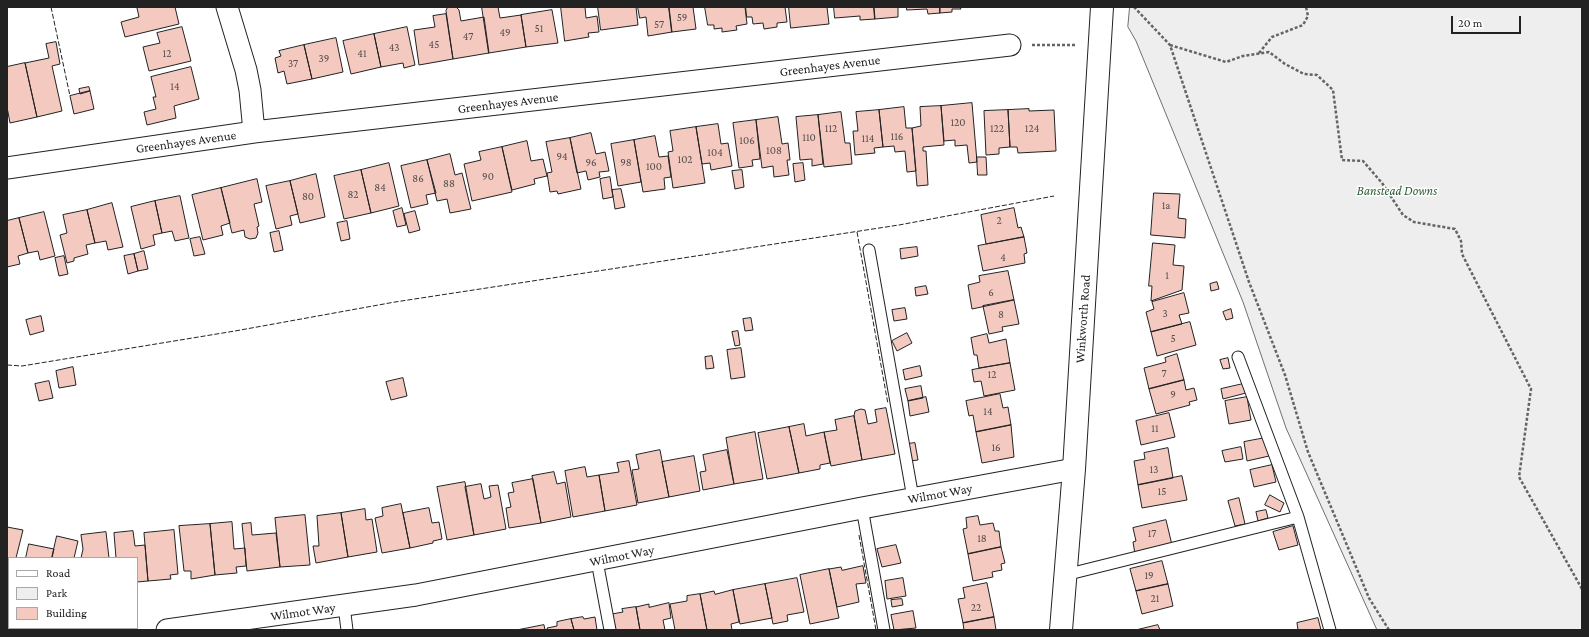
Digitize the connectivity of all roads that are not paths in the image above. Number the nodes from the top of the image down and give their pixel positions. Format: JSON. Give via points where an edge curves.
{"nodes":[{"id":1,"x":227,"y":7,"type":"edge"},
{"id":2,"x":1102,"y":7,"type":"edge"},
{"id":3,"x":1010,"y":45,"type":"road end"},
{"id":4,"x":254,"y":132,"type":"junction"},
{"id":5,"x":7,"y":168,"type":"edge"},
{"id":6,"x":869,"y":250,"type":"dead end"},
{"id":7,"x":1238,"y":357,"type":"dead end"},
{"id":8,"x":1074,"y":469,"type":"junction"},
{"id":9,"x":913,"y":498,"type":"junction"},
{"id":10,"x":862,"y":508,"type":"junction"},
{"id":11,"x":1298,"y":518,"type":"junction"},
{"id":12,"x":597,"y":561,"type":"junction"},
{"id":13,"x":1065,"y":575,"type":"junction"},
{"id":14,"x":344,"y":606,"type":"junction"},
{"id":15,"x":167,"y":630,"type":"edge"},
{"id":16,"x":347,"y":630,"type":"edge"},
{"id":17,"x":610,"y":630,"type":"edge"},
{"id":18,"x":884,"y":630,"type":"edge"},
{"id":19,"x":1061,"y":630,"type":"edge"},
{"id":20,"x":1330,"y":630,"type":"edge"}],
"edges":[{"from":1,"to":4,"type":"street","via":[[246,70]]},
{"from":2,"to":8,"type":"main road","name":"Winkworth Road"},
{"from":3,"to":4,"type":"street","name":"Greenhayes Avenue"},
{"from":4,"to":5,"type":"street","name":"Greenhayes Avenue"},
{"from":6,"to":9,"type":"lane"},
{"from":7,"to":11,"type":"lane"},
{"from":8,"to":9,"type":"street","name":"Wilmot Way"},
{"from":8,"to":13,"type":"main road","name":"Winkworth Road"},
{"from":9,"to":10,"type":"street","name":"Wilmot Way"},
{"from":10,"to":12,"type":"street","name":"Wilmot Way"},
{"from":10,"to":18,"type":"lane"},
{"from":11,"to":13,"type":"lane"},
{"from":11,"to":20,"type":"lane"},
{"from":12,"to":14,"type":"street","name":"Wilmot Way","via":[[416,596]]},
{"from":12,"to":17,"type":"lane"},
{"from":13,"to":19,"type":"main road","name":"Winkworth Road"},
{"from":14,"to":15,"type":"street","name":"Wilmot Way"},
{"from":14,"to":16,"type":"lane"}]}
